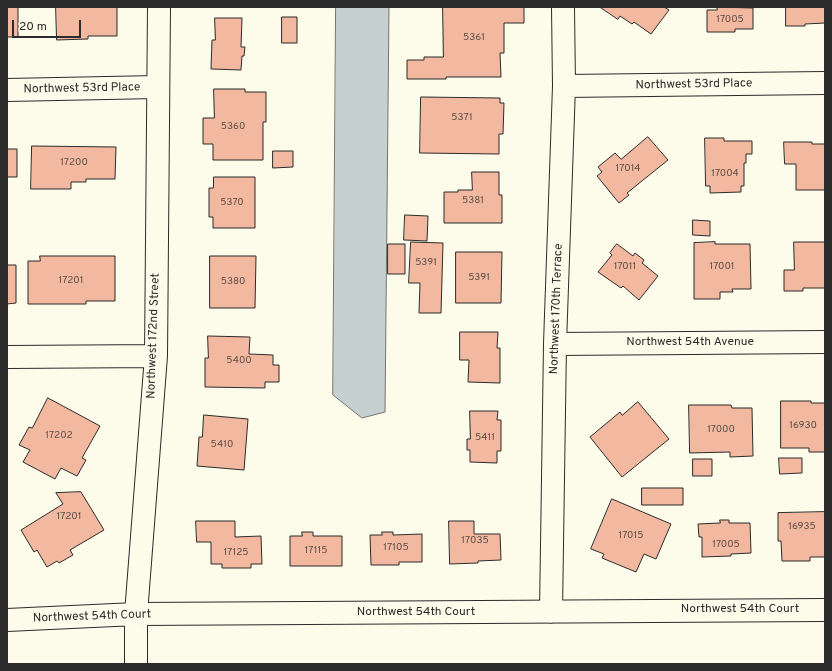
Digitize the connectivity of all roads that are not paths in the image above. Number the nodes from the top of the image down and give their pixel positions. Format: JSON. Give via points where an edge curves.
{"nodes":[{"id":1,"x":159,"y":7,"type":"edge"},
{"id":2,"x":563,"y":7,"type":"edge"},
{"id":3,"x":825,"y":83,"type":"edge"},
{"id":4,"x":564,"y":86,"type":"junction"},
{"id":5,"x":157,"y":87,"type":"junction"},
{"id":6,"x":7,"y":90,"type":"edge"},
{"id":7,"x":825,"y":342,"type":"edge"},
{"id":8,"x":555,"y":344,"type":"junction"},
{"id":9,"x":156,"y":356,"type":"junction"},
{"id":10,"x":7,"y":357,"type":"edge"},
{"id":11,"x":825,"y":610,"type":"edge"},
{"id":12,"x":551,"y":612,"type":"junction"},
{"id":13,"x":136,"y":614,"type":"junction"},
{"id":14,"x":7,"y":620,"type":"edge"},
{"id":15,"x":136,"y":664,"type":"edge"}],
"edges":[{"from":1,"to":5,"type":"street","name":"Northwest 172nd Street"},
{"from":2,"to":4,"type":"street","name":"Northwest 170th Terrace"},
{"from":3,"to":4,"type":"street","name":"Northwest 53rd Place"},
{"from":4,"to":8,"type":"street","name":"Northwest 170th Terrace"},
{"from":5,"to":6,"type":"street","name":"Northwest 53rd Place"},
{"from":5,"to":9,"type":"street","name":"Northwest 172nd Street"},
{"from":7,"to":8,"type":"street","name":"Northwest 54th Avenue"},
{"from":8,"to":12,"type":"street","name":"Northwest 170th Terrace"},
{"from":9,"to":10,"type":"street"},
{"from":9,"to":13,"type":"street","name":"Northwest 172nd Street"},
{"from":11,"to":12,"type":"street","name":"Northwest 54th Court"},
{"from":12,"to":13,"type":"street","name":"Northwest 54th Court"},
{"from":13,"to":14,"type":"street","name":"Northwest 54th Court"},
{"from":13,"to":15,"type":"street","name":"Northwest 172nd Street"}]}
